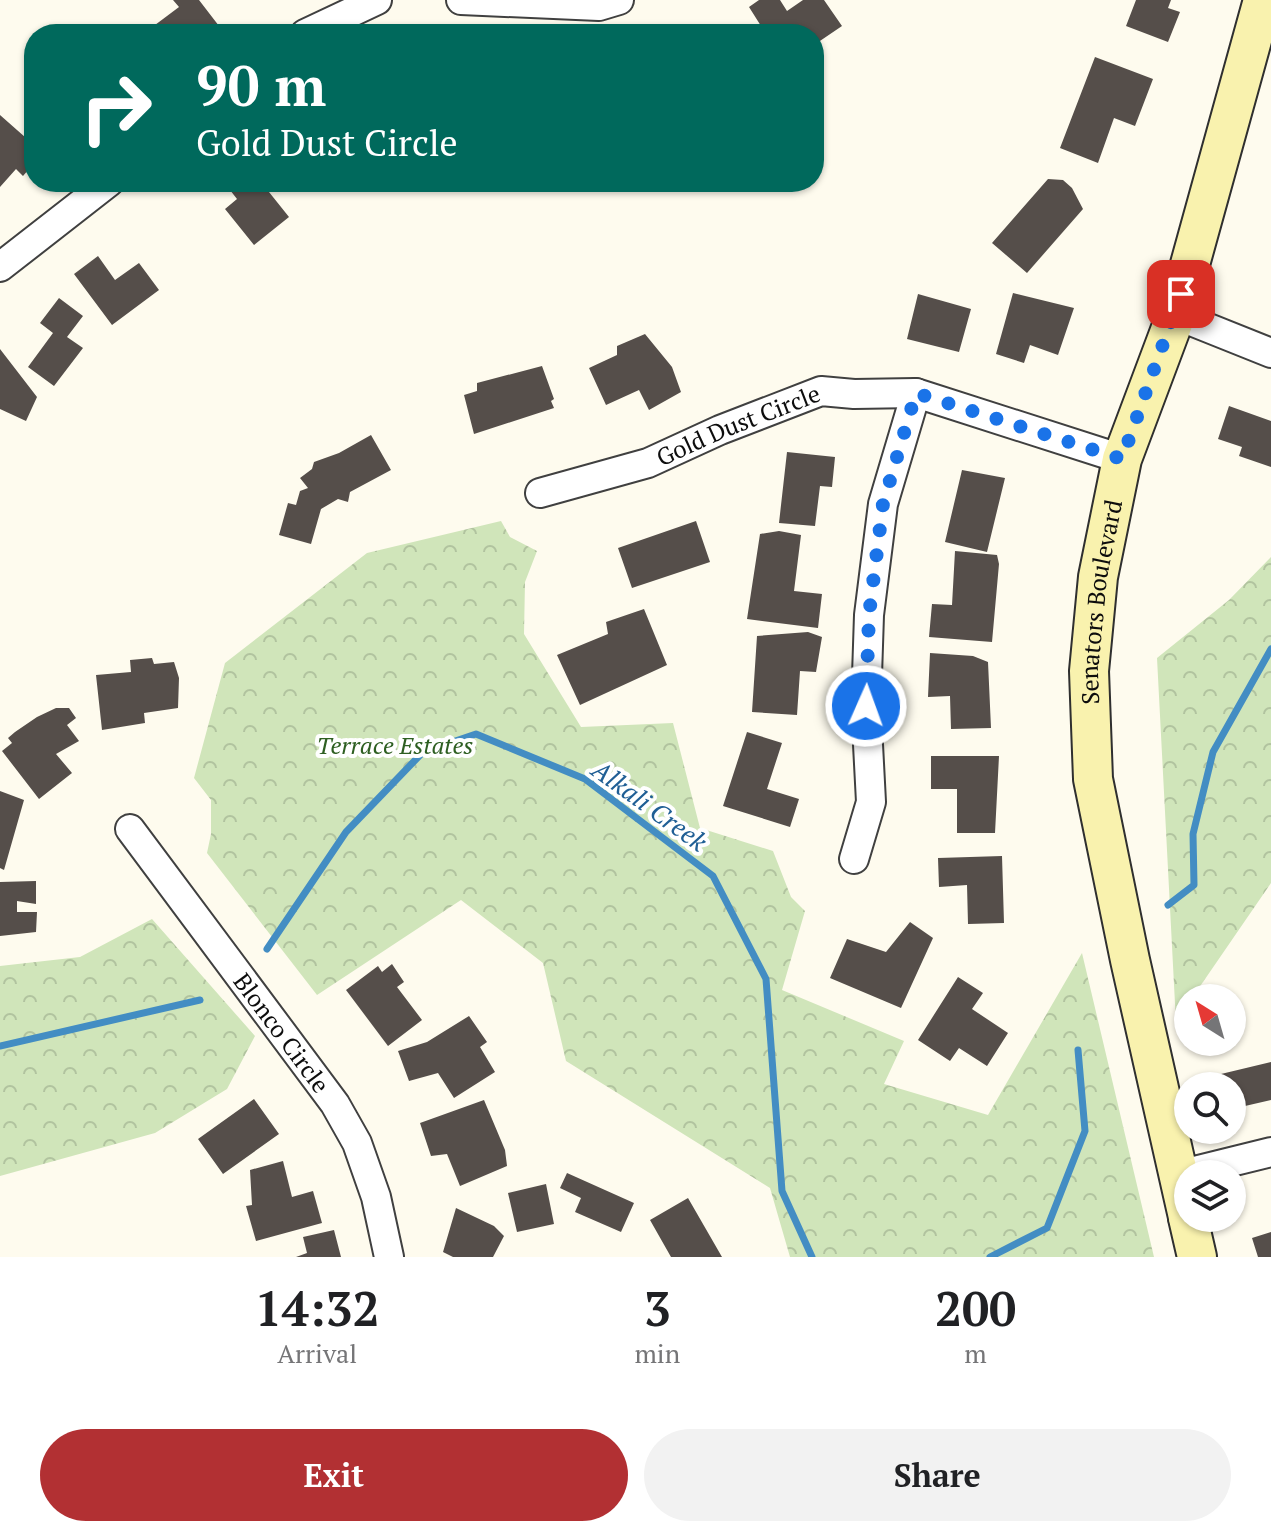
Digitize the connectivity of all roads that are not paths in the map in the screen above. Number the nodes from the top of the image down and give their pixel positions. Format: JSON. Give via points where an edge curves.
{"nodes":[{"id":1,"x":377,"y":0,"type":"edge"},
{"id":2,"x":461,"y":0,"type":"edge"},
{"id":3,"x":619,"y":0,"type":"edge"},
{"id":4,"x":1263,"y":0,"type":"edge"},
{"id":5,"x":326,"y":24,"type":"edge"},
{"id":6,"x":96,"y":192,"type":"edge"},
{"id":7,"x":0,"y":267,"type":"edge"},
{"id":8,"x":1176,"y":315,"type":"junction"},
{"id":9,"x":1271,"y":353,"type":"edge"},
{"id":10,"x":916,"y":393,"type":"junction"},
{"id":11,"x":1122,"y":459,"type":"junction"},
{"id":12,"x":540,"y":493,"type":"dead end"},
{"id":13,"x":130,"y":829,"type":"dead end"},
{"id":14,"x":854,"y":859,"type":"dead end"},
{"id":15,"x":1271,"y":1152,"type":"edge"},
{"id":16,"x":1175,"y":1160,"type":"edge"},
{"id":17,"x":1239,"y":1160,"type":"edge"},
{"id":18,"x":1191,"y":1232,"type":"edge"},
{"id":19,"x":389,"y":1257,"type":"edge"},
{"id":20,"x":1197,"y":1257,"type":"edge"}],
"edges":[{"from":1,"to":5,"type":"street"},
{"from":2,"to":3,"type":"street","via":[[599,6]]},
{"from":4,"to":8,"type":"street","name":"Senators Boulevard"},
{"from":6,"to":7,"type":"street"},
{"from":8,"to":9,"type":"street"},
{"from":8,"to":11,"type":"street","name":"Senators Boulevard"},
{"from":10,"to":11,"type":"street","name":"Gold Dust Circle"},
{"from":10,"to":12,"type":"street","name":"Gold Dust Circle","via":[[821,391],[648,463]]},
{"from":10,"to":14,"type":"street","via":[[883,504],[869,615],[871,802]]},
{"from":11,"to":16,"type":"street","name":"Senators Boulevard","via":[[1098,577],[1089,671],[1093,779]]},
{"from":13,"to":19,"type":"street","name":"Blonco Circle","via":[[335,1104],[357,1143]]},
{"from":15,"to":17,"type":"street"},
{"from":18,"to":20,"type":"street","name":"Senators Boulevard"}]}
